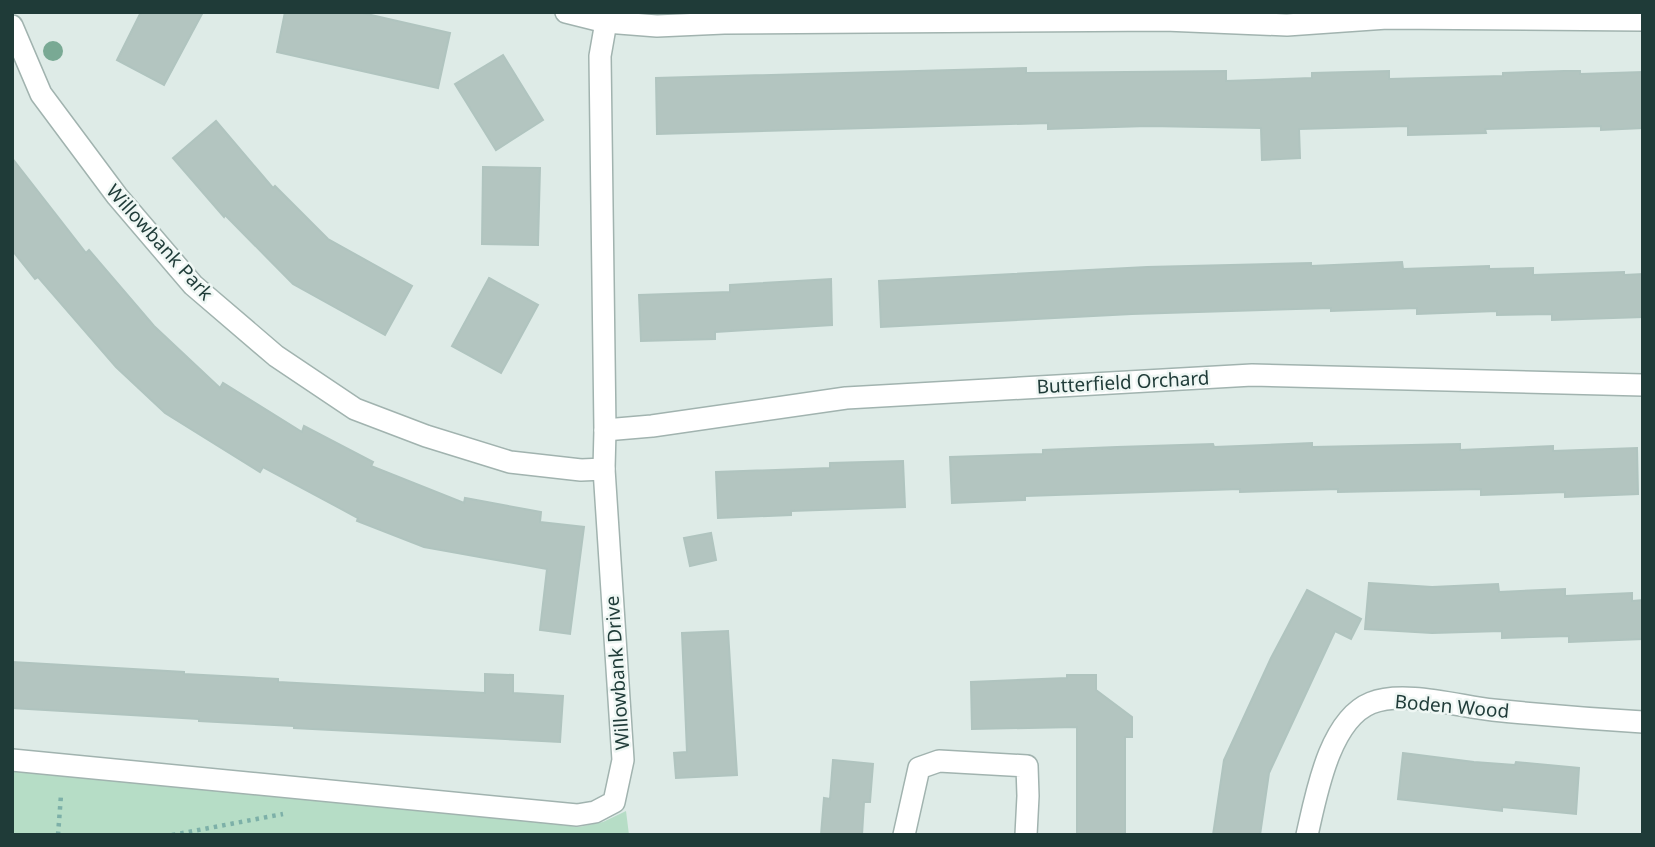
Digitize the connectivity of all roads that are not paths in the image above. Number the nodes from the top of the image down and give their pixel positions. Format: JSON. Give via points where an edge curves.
{"nodes":[{"id":1,"x":566,"y":12,"type":"edge"},
{"id":2,"x":1165,"y":16,"type":"edge"},
{"id":3,"x":1643,"y":20,"type":"edge"},
{"id":4,"x":606,"y":22,"type":"junction"},
{"id":5,"x":12,"y":26,"type":"edge"},
{"id":6,"x":1643,"y":385,"type":"edge"},
{"id":7,"x":605,"y":430,"type":"junction"},
{"id":8,"x":604,"y":469,"type":"junction"},
{"id":9,"x":1643,"y":722,"type":"edge"},
{"id":10,"x":12,"y":760,"type":"edge"},
{"id":11,"x":904,"y":835,"type":"edge"},
{"id":12,"x":1026,"y":835,"type":"edge"},
{"id":13,"x":1307,"y":835,"type":"edge"}],
"edges":[{"from":1,"to":4,"type":"street"},
{"from":2,"to":3,"type":"street","via":[[1287,25],[1387,18]]},
{"from":2,"to":4,"type":"street","via":[[657,26]]},
{"from":4,"to":7,"type":"street","name":"Willowbank Drive","via":[[600,56]]},
{"from":5,"to":8,"type":"street","name":"Willowbank Park","via":[[41,94],[117,196],[193,285],[276,356],[355,409],[426,436],[510,462]]},
{"from":6,"to":7,"type":"street","name":"Butterfield Orchard","via":[[1252,375],[846,398]]},
{"from":7,"to":8,"type":"street","name":"Willowbank Drive"},
{"from":8,"to":10,"type":"street","name":"Willowbank Drive","via":[[623,761],[614,802],[595,812],[577,815]]},
{"from":9,"to":13,"type":"street","name":"Boden Wood","via":[[1399,698],[1370,704],[1354,715],[1335,740]]},
{"from":11,"to":12,"type":"street","via":[[919,768],[939,761],[1027,766]]}]}
